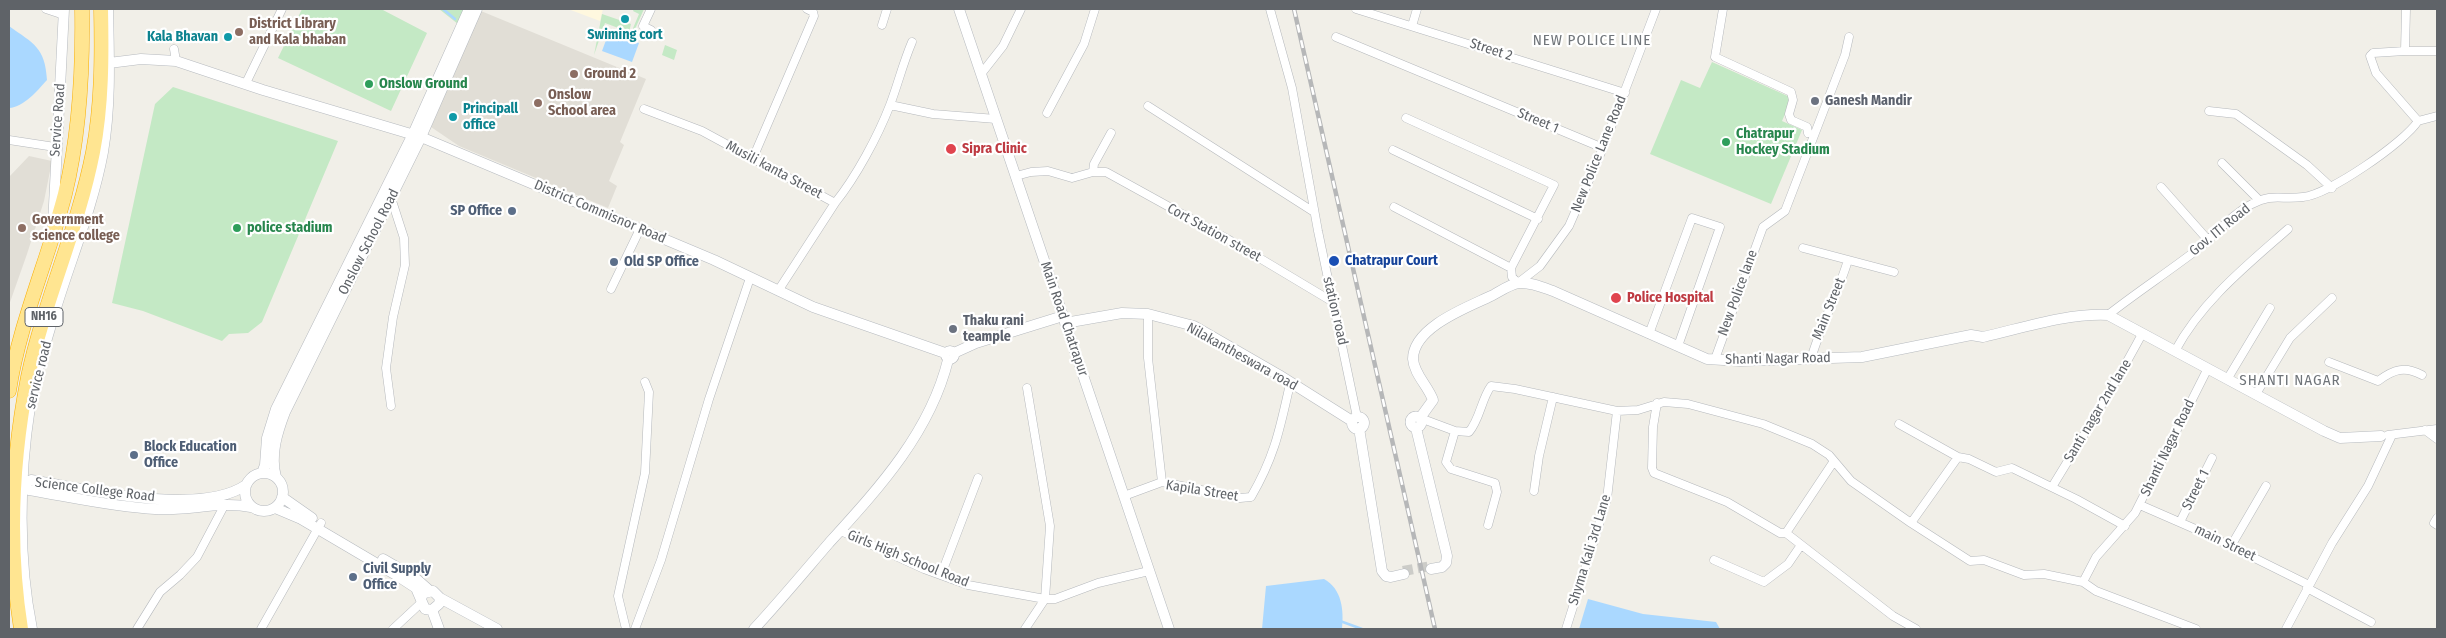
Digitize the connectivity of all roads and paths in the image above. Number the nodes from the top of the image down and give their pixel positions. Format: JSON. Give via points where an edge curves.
{"nodes":[{"id":1,"x":46,"y":9,"type":"edge"},
{"id":2,"x":82,"y":9,"type":"edge"},
{"id":3,"x":101,"y":9,"type":"edge"},
{"id":4,"x":108,"y":9,"type":"edge"},
{"id":5,"x":282,"y":9,"type":"edge"},
{"id":6,"x":469,"y":9,"type":"edge"},
{"id":7,"x":477,"y":9,"type":"edge"},
{"id":8,"x":651,"y":9,"type":"edge"},
{"id":9,"x":807,"y":9,"type":"edge"},
{"id":10,"x":887,"y":9,"type":"edge"},
{"id":11,"x":959,"y":9,"type":"edge"},
{"id":12,"x":1021,"y":9,"type":"edge"},
{"id":13,"x":1096,"y":9,"type":"edge"},
{"id":14,"x":1270,"y":9,"type":"edge"},
{"id":15,"x":1356,"y":9,"type":"edge"},
{"id":16,"x":1417,"y":9,"type":"edge"},
{"id":17,"x":1656,"y":9,"type":"edge"},
{"id":18,"x":1723,"y":9,"type":"edge"},
{"id":19,"x":2406,"y":9,"type":"edge"},
{"id":20,"x":64,"y":12,"type":"edge"},
{"id":21,"x":882,"y":25,"type":"dead end"},
{"id":22,"x":1412,"y":26,"type":"junction"},
{"id":23,"x":651,"y":30,"type":"dead end"},
{"id":24,"x":1336,"y":36,"type":"dead end"},
{"id":25,"x":1849,"y":37,"type":"dead end"},
{"id":26,"x":912,"y":42,"type":"dead end"},
{"id":27,"x":174,"y":49,"type":"dead end"},
{"id":28,"x":2405,"y":51,"type":"junction"},
{"id":29,"x":2437,"y":51,"type":"edge"},
{"id":30,"x":176,"y":62,"type":"junction"},
{"id":31,"x":109,"y":63,"type":"junction"},
{"id":32,"x":981,"y":74,"type":"junction"},
{"id":33,"x":246,"y":83,"type":"junction"},
{"id":34,"x":1625,"y":93,"type":"junction"},
{"id":35,"x":890,"y":105,"type":"junction"},
{"id":36,"x":1148,"y":106,"type":"dead end"},
{"id":37,"x":644,"y":109,"type":"dead end"},
{"id":38,"x":2209,"y":111,"type":"dead end"},
{"id":39,"x":1047,"y":113,"type":"dead end"},
{"id":40,"x":2437,"y":116,"type":"edge"},
{"id":41,"x":1406,"y":118,"type":"dead end"},
{"id":42,"x":996,"y":119,"type":"junction"},
{"id":43,"x":2416,"y":122,"type":"junction"},
{"id":44,"x":1111,"y":133,"type":"dead end"},
{"id":45,"x":1808,"y":133,"type":"dead end"},
{"id":46,"x":417,"y":136,"type":"junction"},
{"id":47,"x":9,"y":140,"type":"edge"},
{"id":48,"x":56,"y":147,"type":"junction"},
{"id":49,"x":1603,"y":148,"type":"junction"},
{"id":50,"x":1393,"y":150,"type":"dead end"},
{"id":51,"x":753,"y":158,"type":"junction"},
{"id":52,"x":2222,"y":163,"type":"dead end"},
{"id":53,"x":1093,"y":172,"type":"junction"},
{"id":54,"x":1016,"y":176,"type":"junction"},
{"id":55,"x":2162,"y":187,"type":"dead end"},
{"id":56,"x":2332,"y":188,"type":"junction"},
{"id":57,"x":386,"y":198,"type":"junction"},
{"id":58,"x":2259,"y":200,"type":"junction"},
{"id":59,"x":835,"y":203,"type":"junction"},
{"id":60,"x":1394,"y":207,"type":"dead end"},
{"id":61,"x":1314,"y":212,"type":"junction"},
{"id":62,"x":1538,"y":219,"type":"junction"},
{"id":63,"x":2288,"y":229,"type":"dead end"},
{"id":64,"x":640,"y":230,"type":"junction"},
{"id":65,"x":53,"y":231,"type":"junction"},
{"id":66,"x":2208,"y":240,"type":"junction"},
{"id":67,"x":1804,"y":248,"type":"dead end"},
{"id":68,"x":1848,"y":260,"type":"junction"},
{"id":69,"x":1511,"y":268,"type":"junction"},
{"id":70,"x":1894,"y":272,"type":"dead end"},
{"id":71,"x":750,"y":278,"type":"junction"},
{"id":72,"x":1518,"y":283,"type":"junction"},
{"id":73,"x":611,"y":289,"type":"dead end"},
{"id":74,"x":778,"y":291,"type":"junction"},
{"id":75,"x":2332,"y":298,"type":"dead end"},
{"id":76,"x":1333,"y":302,"type":"junction"},
{"id":77,"x":2270,"y":308,"type":"dead end"},
{"id":78,"x":1148,"y":314,"type":"junction"},
{"id":79,"x":2108,"y":316,"type":"junction"},
{"id":80,"x":1064,"y":320,"type":"junction"},
{"id":81,"x":1649,"y":334,"type":"junction"},
{"id":82,"x":2142,"y":334,"type":"junction"},
{"id":83,"x":1678,"y":346,"type":"junction"},
{"id":84,"x":2175,"y":350,"type":"junction"},
{"id":85,"x":949,"y":355,"type":"junction"},
{"id":86,"x":1714,"y":359,"type":"junction"},
{"id":87,"x":1811,"y":359,"type":"junction"},
{"id":88,"x":2329,"y":362,"type":"dead end"},
{"id":89,"x":2208,"y":368,"type":"junction"},
{"id":90,"x":2422,"y":374,"type":"dead end"},
{"id":91,"x":2228,"y":378,"type":"junction"},
{"id":92,"x":645,"y":382,"type":"dead end"},
{"id":93,"x":1290,"y":384,"type":"junction"},
{"id":94,"x":1026,"y":388,"type":"dead end"},
{"id":95,"x":9,"y":391,"type":"edge"},
{"id":96,"x":2256,"y":394,"type":"junction"},
{"id":97,"x":1553,"y":397,"type":"junction"},
{"id":98,"x":1657,"y":403,"type":"junction"},
{"id":99,"x":391,"y":406,"type":"dead end"},
{"id":100,"x":1617,"y":411,"type":"junction"},
{"id":101,"x":1357,"y":423,"type":"junction"},
{"id":102,"x":1417,"y":424,"type":"junction"},
{"id":103,"x":1899,"y":424,"type":"dead end"},
{"id":104,"x":2437,"y":428,"type":"edge"},
{"id":105,"x":2425,"y":430,"type":"junction"},
{"id":106,"x":1455,"y":431,"type":"junction"},
{"id":107,"x":2392,"y":435,"type":"junction"},
{"id":108,"x":2381,"y":436,"type":"joint"},
{"id":109,"x":2437,"y":439,"type":"edge"},
{"id":110,"x":1958,"y":456,"type":"junction"},
{"id":111,"x":2212,"y":458,"type":"dead end"},
{"id":112,"x":1834,"y":461,"type":"junction"},
{"id":113,"x":262,"y":473,"type":"junction"},
{"id":114,"x":276,"y":477,"type":"junction"},
{"id":115,"x":978,"y":478,"type":"dead end"},
{"id":116,"x":16,"y":481,"type":"edge"},
{"id":117,"x":1162,"y":482,"type":"junction"},
{"id":118,"x":246,"y":485,"type":"junction"},
{"id":119,"x":2266,"y":486,"type":"dead end"},
{"id":120,"x":2052,"y":487,"type":"junction"},
{"id":121,"x":1534,"y":491,"type":"dead end"},
{"id":122,"x":1124,"y":496,"type":"junction"},
{"id":123,"x":282,"y":497,"type":"junction"},
{"id":124,"x":2140,"y":505,"type":"junction"},
{"id":125,"x":224,"y":506,"type":"junction"},
{"id":126,"x":251,"y":507,"type":"junction"},
{"id":127,"x":275,"y":508,"type":"junction"},
{"id":128,"x":2437,"y":518,"type":"edge"},
{"id":129,"x":2180,"y":522,"type":"junction"},
{"id":130,"x":1911,"y":523,"type":"junction"},
{"id":131,"x":1488,"y":525,"type":"dead end"},
{"id":132,"x":2437,"y":525,"type":"edge"},
{"id":133,"x":320,"y":526,"type":"junction"},
{"id":134,"x":2125,"y":526,"type":"junction"},
{"id":135,"x":841,"y":531,"type":"junction"},
{"id":136,"x":1786,"y":533,"type":"junction"},
{"id":137,"x":1801,"y":545,"type":"junction"},
{"id":138,"x":2231,"y":546,"type":"junction"},
{"id":139,"x":1714,"y":560,"type":"dead end"},
{"id":140,"x":1431,"y":568,"type":"tunnel mouth"},
{"id":141,"x":1149,"y":571,"type":"junction"},
{"id":142,"x":1403,"y":572,"type":"tunnel mouth"},
{"id":143,"x":941,"y":575,"type":"junction"},
{"id":144,"x":2083,"y":582,"type":"junction"},
{"id":145,"x":2308,"y":586,"type":"junction"},
{"id":146,"x":430,"y":591,"type":"junction"},
{"id":147,"x":440,"y":598,"type":"junction"},
{"id":148,"x":1046,"y":599,"type":"junction"},
{"id":149,"x":421,"y":600,"type":"junction"},
{"id":150,"x":432,"y":610,"type":"junction"},
{"id":151,"x":2371,"y":622,"type":"dead end"},
{"id":152,"x":21,"y":629,"type":"edge"},
{"id":153,"x":32,"y":629,"type":"edge"},
{"id":154,"x":137,"y":629,"type":"edge"},
{"id":155,"x":261,"y":629,"type":"edge"},
{"id":156,"x":393,"y":629,"type":"edge"},
{"id":157,"x":439,"y":629,"type":"edge"},
{"id":158,"x":497,"y":629,"type":"edge"},
{"id":159,"x":626,"y":629,"type":"edge"},
{"id":160,"x":635,"y":629,"type":"edge"},
{"id":161,"x":754,"y":629,"type":"edge"},
{"id":162,"x":1025,"y":629,"type":"edge"},
{"id":163,"x":1169,"y":629,"type":"edge"},
{"id":164,"x":1566,"y":629,"type":"edge"},
{"id":165,"x":1916,"y":629,"type":"edge"},
{"id":166,"x":2196,"y":629,"type":"edge"},
{"id":167,"x":2286,"y":629,"type":"edge"}],
"edges":[{"from":1,"to":20,"type":"street"},
{"from":2,"to":65,"type":"highway","number":"NH16","via":[[83,59],[76,139],[65,194]]},
{"from":3,"to":116,"type":"highway","number":"NH16","via":[[100,103],[93,152],[28,376],[17,444]]},
{"from":4,"to":31,"type":"street","name":"service road"},
{"from":5,"to":33,"type":"street"},
{"from":6,"to":46,"type":"street","name":"Onslow School Road"},
{"from":7,"to":46,"type":"street","name":"Onslow School Road"},
{"from":8,"to":23,"type":"street","via":[[643,26]]},
{"from":9,"to":51,"type":"street","via":[[814,16]]},
{"from":10,"to":21,"type":"street"},
{"from":11,"to":32,"type":"street","name":"Main Road Chatrapur"},
{"from":12,"to":32,"type":"street","via":[[1003,46]]},
{"from":13,"to":39,"type":"street","via":[[1084,44]]},
{"from":14,"to":61,"type":"street","name":"station road","via":[[1292,88]]},
{"from":15,"to":22,"type":"street","name":"Street 2"},
{"from":16,"to":22,"type":"street"},
{"from":17,"to":34,"type":"street","name":"New Police Lane Road"},
{"from":18,"to":45,"type":"street","via":[[1715,57],[1791,92],[1793,100],[1789,114],[1792,120],[1807,127]]},
{"from":19,"to":28,"type":"street"},
{"from":20,"to":48,"type":"street","name":"Service Road"},
{"from":22,"to":34,"type":"street","name":"Street 2"},
{"from":24,"to":49,"type":"street","name":"Street 1"},
{"from":25,"to":86,"type":"street","name":"New Police lane","via":[[1785,211],[1763,227]]},
{"from":26,"to":35,"type":"street"},
{"from":27,"to":30,"type":"street"},
{"from":28,"to":29,"type":"street"},
{"from":28,"to":43,"type":"street","via":[[2373,52],[2370,56],[2376,73]]},
{"from":30,"to":31,"type":"street","name":"District Commisnor Road","via":[[141,59]]},
{"from":30,"to":33,"type":"street","name":"District Commisnor Road"},
{"from":31,"to":116,"type":"street","name":"service road","via":[[109,107],[96,185],[56,308],[30,406]]},
{"from":32,"to":42,"type":"street","name":"Main Road Chatrapur"},
{"from":33,"to":46,"type":"street","name":"District Commisnor Road"},
{"from":34,"to":49,"type":"street","name":"New Police Lane Road"},
{"from":35,"to":42,"type":"street","via":[[933,114]]},
{"from":35,"to":59,"type":"street","via":[[869,148]]},
{"from":36,"to":61,"type":"street"},
{"from":37,"to":51,"type":"street","name":"Musili kanta Street","via":[[702,131]]},
{"from":38,"to":56,"type":"street","via":[[2236,114],[2307,165]]},
{"from":40,"to":43,"type":"street"},
{"from":41,"to":62,"type":"street","via":[[1554,185]]},
{"from":42,"to":54,"type":"street","name":"Main Road Chatrapur"},
{"from":43,"to":56,"type":"street","name":"Gov. ITI Road","via":[[2398,141]]},
{"from":44,"to":53,"type":"street"},
{"from":46,"to":57,"type":"street","name":"Onslow School Road"},
{"from":46,"to":64,"type":"street","name":"District Commisnor Road"},
{"from":47,"to":48,"type":"street"},
{"from":48,"to":65,"type":"street","name":"Service Road"},
{"from":49,"to":72,"type":"street","name":"New Police Lane Road","via":[[1570,226],[1540,266]]},
{"from":50,"to":62,"type":"street"},
{"from":51,"to":59,"type":"street","name":"Musili kanta Street"},
{"from":52,"to":58,"type":"street"},
{"from":53,"to":54,"type":"street","via":[[1072,178],[1048,171]]},
{"from":53,"to":76,"type":"street","name":"Cort Station street","via":[[1106,172]]},
{"from":54,"to":80,"type":"street","name":"Main Road Chatrapur"},
{"from":55,"to":66,"type":"street"},
{"from":56,"to":58,"type":"street","name":"Gov. ITI Road","via":[[2303,198],[2265,197]]},
{"from":57,"to":99,"type":"street","via":[[393,204],[404,238],[405,265],[386,368]]},
{"from":57,"to":113,"type":"street","name":"Onslow School Road","via":[[276,409],[267,438]]},
{"from":57,"to":114,"type":"street","name":"Onslow School Road","via":[[285,412],[275,444],[273,466]]},
{"from":58,"to":66,"type":"street","name":"Gov. ITI Road"},
{"from":59,"to":74,"type":"street","name":"Musili kanta Street"},
{"from":60,"to":69,"type":"street"},
{"from":61,"to":76,"type":"street","name":"station road"},
{"from":62,"to":69,"type":"street"},
{"from":63,"to":84,"type":"street","via":[[2220,290]]},
{"from":64,"to":71,"type":"street","name":"District Commisnor Road"},
{"from":64,"to":73,"type":"street"},
{"from":65,"to":95,"type":"highway","number":"NH16"},
{"from":66,"to":79,"type":"street","name":"Gov. ITI Road"},
{"from":67,"to":68,"type":"street"},
{"from":68,"to":70,"type":"street"},
{"from":68,"to":87,"type":"street","name":"Main Street"},
{"from":69,"to":72,"type":"street","via":[[1512,277]]},
{"from":71,"to":74,"type":"street","name":"District Commisnor Road"},
{"from":71,"to":160,"type":"street","via":[[709,399],[661,560]]},
{"from":72,"to":81,"type":"street","name":"Shanti Nagar Road","via":[[1553,291]]},
{"from":72,"to":102,"type":"street","via":[[1439,322],[1416,346],[1413,358],[1416,370],[1433,400]]},
{"from":74,"to":85,"type":"street","name":"District Commisnor Road","via":[[812,308]]},
{"from":75,"to":96,"type":"street","via":[[2290,338]]},
{"from":76,"to":101,"type":"street","name":"station road"},
{"from":77,"to":91,"type":"street"},
{"from":78,"to":80,"type":"street","name":"Nilakantheswara road","via":[[1122,313]]},
{"from":78,"to":93,"type":"street","name":"Nilakantheswara road","via":[[1194,326]]},
{"from":78,"to":117,"type":"street","via":[[1148,358]]},
{"from":79,"to":82,"type":"street","name":"Shanti Nagar Road"},
{"from":79,"to":87,"type":"street","name":"Shanti Nagar Road","via":[[2073,317],[1983,337],[1971,335],[1882,354]]},
{"from":80,"to":85,"type":"street","name":"Nilakantheswara road","via":[[976,343]]},
{"from":80,"to":122,"type":"street","name":"Main Road Chatrapur"},
{"from":81,"to":83,"type":"street","name":"Shanti Nagar Road"},
{"from":81,"to":83,"type":"street","via":[[1692,218],[1720,227]]},
{"from":82,"to":84,"type":"street","name":"Shanti Nagar Road"},
{"from":82,"to":120,"type":"street","name":"Santi nagar 2nd lane"},
{"from":83,"to":86,"type":"street","name":"Shanti Nagar Road"},
{"from":84,"to":89,"type":"street","name":"Shanti Nagar Road"},
{"from":85,"to":135,"type":"street","via":[[944,377],[909,446],[887,479]]},
{"from":86,"to":87,"type":"street","name":"Shanti Nagar Road"},
{"from":88,"to":90,"type":"street","via":[[2378,381],[2400,369],[2409,368]]},
{"from":89,"to":91,"type":"street","name":"Shanti Nagar Road"},
{"from":89,"to":124,"type":"street","name":"Shanti Nagar Road"},
{"from":91,"to":96,"type":"street","name":"Shanti Nagar Road"},
{"from":92,"to":159,"type":"street","via":[[649,392],[646,467],[618,596]]},
{"from":93,"to":101,"type":"street","name":"Nilakantheswara road"},
{"from":93,"to":117,"type":"street","name":"Kapila Street","via":[[1279,436],[1265,473],[1251,497],[1240,498]]},
{"from":94,"to":148,"type":"street","via":[[1050,526]]},
{"from":96,"to":108,"type":"street","name":"Shanti Nagar Road","via":[[2340,438]]},
{"from":97,"to":100,"type":"street"},
{"from":97,"to":106,"type":"street","via":[[1491,386],[1469,432]]},
{"from":97,"to":121,"type":"street"},
{"from":98,"to":100,"type":"street","via":[[1638,410]]},
{"from":98,"to":112,"type":"street","via":[[1688,404],[1763,424],[1812,444]]},
{"from":98,"to":136,"type":"street","via":[[1653,427],[1654,473],[1711,494],[1780,534]]},
{"from":100,"to":164,"type":"street","name":"Shyma Kali 3rd Lane","via":[[1607,499]]},
{"from":101,"to":142,"type":"street","via":[[1386,570]]},
{"from":102,"to":106,"type":"street"},
{"from":102,"to":140,"type":"street","via":[[1447,556],[1442,567]]},
{"from":103,"to":110,"type":"street"},
{"from":104,"to":105,"type":"street"},
{"from":105,"to":107,"type":"street"},
{"from":105,"to":109,"type":"street"},
{"from":106,"to":131,"type":"street","via":[[1446,462],[1451,469],[1495,483],[1498,492]]},
{"from":107,"to":108,"type":"street"},
{"from":107,"to":145,"type":"street","via":[[2368,486]]},
{"from":110,"to":120,"type":"street","via":[[1996,472],[2012,468]]},
{"from":110,"to":130,"type":"street"},
{"from":111,"to":129,"type":"street","name":"Street 1"},
{"from":112,"to":130,"type":"street","via":[[1851,481]]},
{"from":112,"to":136,"type":"street"},
{"from":113,"to":114,"type":"street"},
{"from":113,"to":118,"type":"street","via":[[252,477]]},
{"from":114,"to":123,"type":"street","via":[[282,486]]},
{"from":115,"to":143,"type":"street"},
{"from":116,"to":118,"type":"street","name":"Science College Road","via":[[31,480],[125,496],[187,499],[225,496]]},
{"from":116,"to":125,"type":"street","name":"Science College Road","via":[[30,490],[153,509]]},
{"from":116,"to":152,"type":"highway","number":"NH16","via":[[14,586]]},
{"from":116,"to":153,"type":"street","name":"service road"},
{"from":117,"to":122,"type":"street","name":"Kapila Street"},
{"from":118,"to":126,"type":"street","via":[[245,496]]},
{"from":119,"to":138,"type":"street"},
{"from":120,"to":134,"type":"street"},
{"from":122,"to":141,"type":"street","name":"Main Road Chatrapur"},
{"from":123,"to":127,"type":"street"},
{"from":123,"to":133,"type":"street"},
{"from":124,"to":129,"type":"street","name":"main Street"},
{"from":124,"to":134,"type":"street","name":"Shanti Nagar Road"},
{"from":125,"to":126,"type":"street","name":"Science College Road"},
{"from":125,"to":154,"type":"street","via":[[197,557],[160,592]]},
{"from":126,"to":127,"type":"street","via":[[263,511]]},
{"from":127,"to":133,"type":"street"},
{"from":128,"to":132,"type":"street","via":[[2434,523]]},
{"from":129,"to":138,"type":"street","name":"main Street"},
{"from":130,"to":144,"type":"street","via":[[1970,562],[1984,560],[2024,575],[2044,574]]},
{"from":133,"to":146,"type":"street","via":[[414,577]]},
{"from":133,"to":149,"type":"street","via":[[416,588]]},
{"from":133,"to":155,"type":"street"},
{"from":134,"to":144,"type":"street","name":"Shanti Nagar Road","via":[[2096,557]]},
{"from":135,"to":143,"type":"street","name":"Girls High School Road"},
{"from":135,"to":161,"type":"street"},
{"from":136,"to":137,"type":"street"},
{"from":137,"to":139,"type":"street","via":[[1788,564],[1764,582]]},
{"from":137,"to":165,"type":"street","via":[[1893,616]]},
{"from":138,"to":145,"type":"street","name":"main Street"},
{"from":141,"to":148,"type":"street","name":"Girls High School Road"},
{"from":141,"to":163,"type":"street","name":"Main Road Chatrapur"},
{"from":143,"to":148,"type":"street","name":"Girls High School Road","via":[[968,585]]},
{"from":144,"to":166,"type":"street","via":[[2096,591]]},
{"from":145,"to":151,"type":"street","name":"main Street"},
{"from":145,"to":167,"type":"street"},
{"from":146,"to":147,"type":"street"},
{"from":146,"to":149,"type":"street","via":[[424,593]]},
{"from":147,"to":150,"type":"street"},
{"from":147,"to":158,"type":"street"},
{"from":148,"to":162,"type":"street"},
{"from":149,"to":150,"type":"street","via":[[425,609]]},
{"from":149,"to":156,"type":"street"},
{"from":150,"to":157,"type":"street"}]}
